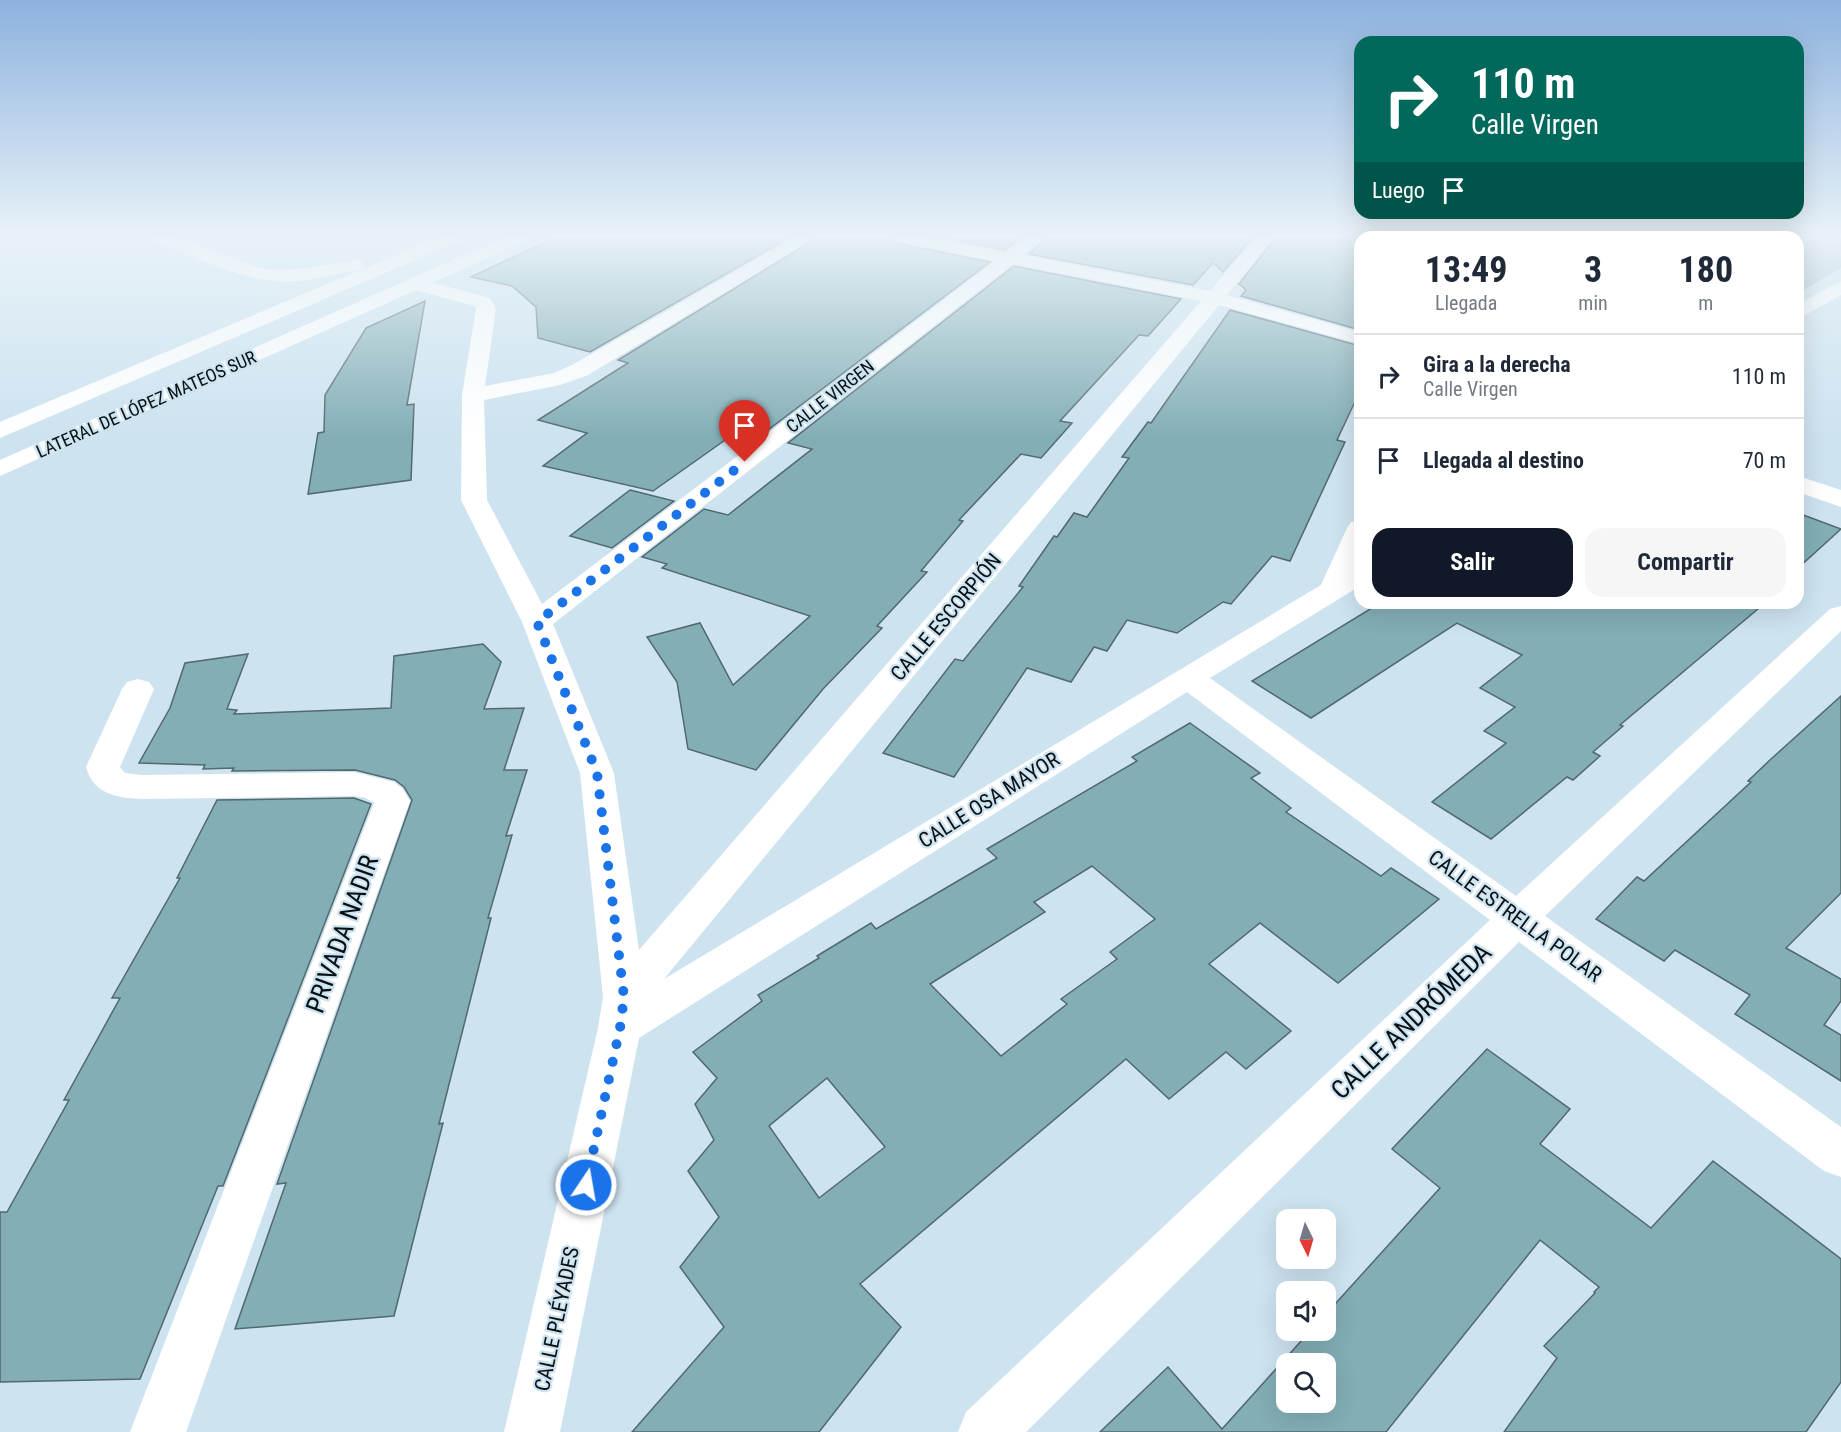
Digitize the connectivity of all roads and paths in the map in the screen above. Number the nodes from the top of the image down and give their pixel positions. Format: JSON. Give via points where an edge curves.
{"nodes":[{"id":1,"x":266,"y":303,"type":"edge"},
{"id":2,"x":300,"y":303,"type":"edge"},
{"id":3,"x":336,"y":303,"type":"edge"},
{"id":4,"x":373,"y":303,"type":"edge"},
{"id":5,"x":483,"y":303,"type":"edge"},
{"id":6,"x":695,"y":303,"type":"edge"},
{"id":7,"x":952,"y":303,"type":"edge"},
{"id":8,"x":1212,"y":303,"type":"edge"},
{"id":9,"x":1233,"y":303,"type":"edge"},
{"id":10,"x":1354,"y":336,"type":"edge"},
{"id":11,"x":473,"y":395,"type":"junction"},
{"id":12,"x":0,"y":415,"type":"edge"},
{"id":13,"x":0,"y":431,"type":"edge"},
{"id":14,"x":82,"y":433,"type":"junction"},
{"id":15,"x":0,"y":450,"type":"edge"},
{"id":16,"x":0,"y":460,"type":"edge"},
{"id":17,"x":0,"y":469,"type":"edge"},
{"id":18,"x":1804,"y":485,"type":"edge"},
{"id":19,"x":1841,"y":499,"type":"edge"},
{"id":20,"x":1354,"y":553,"type":"edge"},
{"id":21,"x":1347,"y":582,"type":"edge"},
{"id":22,"x":1841,"y":615,"type":"edge"},
{"id":23,"x":537,"y":622,"type":"junction"},
{"id":24,"x":1188,"y":677,"type":"junction"},
{"id":25,"x":138,"y":689,"type":"dead end"},
{"id":26,"x":1518,"y":918,"type":"junction"},
{"id":27,"x":622,"y":1012,"type":"junction"},
{"id":28,"x":1841,"y":1155,"type":"edge"},
{"id":29,"x":158,"y":1432,"type":"edge"},
{"id":30,"x":532,"y":1432,"type":"edge"},
{"id":31,"x":986,"y":1432,"type":"edge"}],
"edges":[{"from":1,"to":12,"type":"street"},
{"from":2,"to":13,"type":"street"},
{"from":3,"to":15,"type":"street"},
{"from":4,"to":14,"type":"street","name":"LATERAL DE LÓPEZ MATEOS SUR"},
{"from":5,"to":11,"type":"street","name":"CALLE PLÉYADES","via":[[486,309]]},
{"from":6,"to":11,"type":"street","via":[[580,370],[535,384]]},
{"from":7,"to":23,"type":"street","name":"CALLE VIRGEN"},
{"from":8,"to":27,"type":"street","name":"CALLE ESCORPIÓN"},
{"from":9,"to":10,"type":"street"},
{"from":11,"to":23,"type":"street","name":"CALLE PLÉYADES","via":[[474,500]]},
{"from":14,"to":16,"type":"street"},
{"from":14,"to":17,"type":"street","name":"LATERAL DE LÓPEZ MATEOS SUR"},
{"from":18,"to":19,"type":"street"},
{"from":20,"to":21,"type":"street"},
{"from":21,"to":24,"type":"street","name":"CALLE OSA MAYOR"},
{"from":22,"to":26,"type":"street","name":"CALLE ANDRÓMEDA"},
{"from":23,"to":27,"type":"street","name":"CALLE PLÉYADES","via":[[597,773]]},
{"from":24,"to":26,"type":"street","name":"CALLE ESTRELLA POLAR"},
{"from":24,"to":27,"type":"street","name":"CALLE OSA MAYOR"},
{"from":25,"to":29,"type":"street","name":"PRIVADA NADIR","via":[[103,767],[111,781],[142,787],[354,784],[379,790],[392,801]]},
{"from":26,"to":28,"type":"street","name":"CALLE ESTRELLA POLAR"},
{"from":26,"to":31,"type":"street","name":"CALLE ANDRÓMEDA"},
{"from":27,"to":30,"type":"street","name":"CALLE PLÉYADES"}]}
